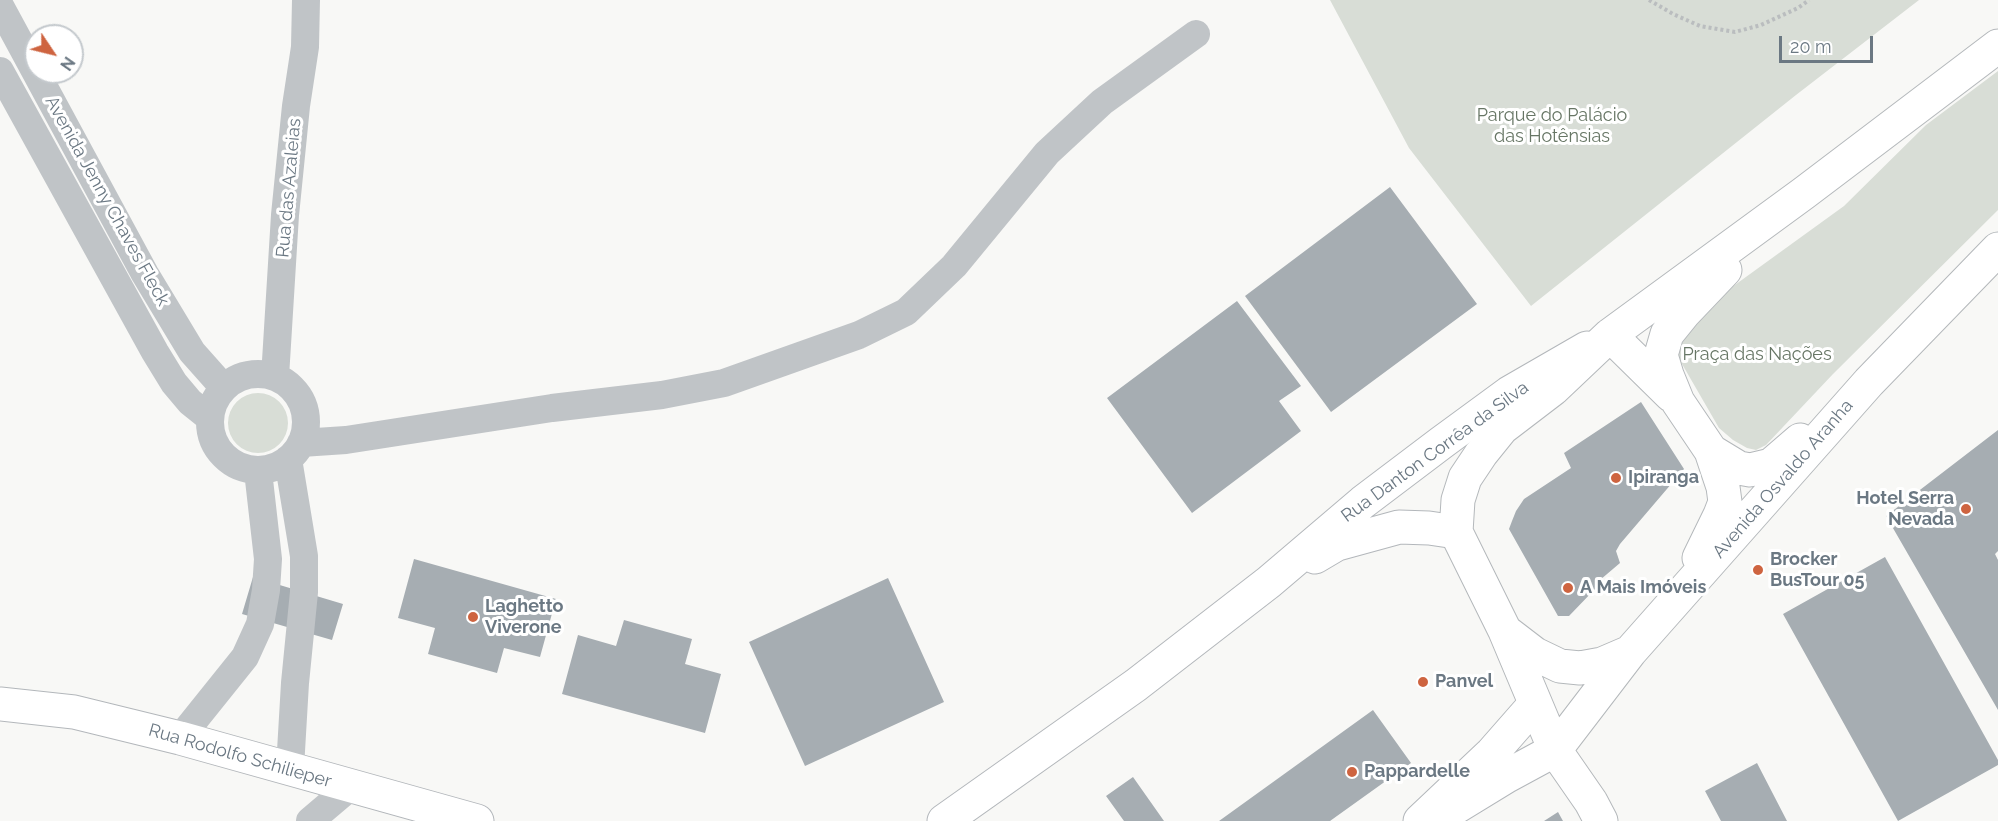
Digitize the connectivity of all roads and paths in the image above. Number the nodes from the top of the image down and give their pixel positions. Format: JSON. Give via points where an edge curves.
{"nodes":[{"id":1,"x":306,"y":0,"type":"edge"},
{"id":2,"x":1649,"y":0,"type":"edge"},
{"id":3,"x":1809,"y":0,"type":"edge"},
{"id":4,"x":0,"y":6,"type":"edge"},
{"id":5,"x":1196,"y":34,"type":"dead end"},
{"id":6,"x":1998,"y":46,"type":"edge"},
{"id":7,"x":0,"y":71,"type":"edge"},
{"id":8,"x":1804,"y":193,"type":"junction"},
{"id":9,"x":1998,"y":249,"type":"edge"},
{"id":10,"x":1610,"y":335,"type":"junction"},
{"id":11,"x":275,"y":377,"type":"junction"},
{"id":12,"x":1869,"y":382,"type":"junction"},
{"id":13,"x":224,"y":388,"type":"junction"},
{"id":14,"x":1678,"y":402,"type":"junction"},
{"id":15,"x":210,"y":418,"type":"junction"},
{"id":16,"x":295,"y":451,"type":"junction"},
{"id":17,"x":1711,"y":451,"type":"junction"},
{"id":18,"x":258,"y":471,"type":"junction"},
{"id":19,"x":1456,"y":532,"type":"junction"},
{"id":20,"x":1269,"y":582,"type":"junction"},
{"id":21,"x":1679,"y":597,"type":"junction"},
{"id":22,"x":1505,"y":631,"type":"junction"},
{"id":23,"x":1630,"y":652,"type":"junction"},
{"id":24,"x":0,"y":704,"type":"edge"},
{"id":25,"x":1535,"y":704,"type":"junction"},
{"id":26,"x":180,"y":738,"type":"junction"},
{"id":27,"x":1555,"y":750,"type":"junction"},
{"id":28,"x":290,"y":768,"type":"junction"},
{"id":29,"x":350,"y":787,"type":"junction"},
{"id":30,"x":309,"y":821,"type":"edge"},
{"id":31,"x":477,"y":821,"type":"edge"},
{"id":32,"x":944,"y":821,"type":"edge"},
{"id":33,"x":1420,"y":821,"type":"edge"},
{"id":34,"x":1434,"y":821,"type":"edge"},
{"id":35,"x":1601,"y":821,"type":"edge"}],
"edges":[{"from":1,"to":11,"type":"street","name":"Rua das Azaleias","via":[[305,47],[285,215]]},
{"from":2,"to":3,"type":"path","via":[[1700,26],[1735,32],[1761,26]]},
{"from":4,"to":13,"type":"street","name":"Avenida Jenny Chaves Fleck","via":[[145,274],[192,352]]},
{"from":5,"to":16,"type":"street","via":[[1102,102],[1047,153],[954,266],[906,312],[859,335],[724,383]]},
{"from":6,"to":8,"type":"main road"},
{"from":7,"to":15,"type":"street","name":"Avenida Jenny Chaves Fleck","via":[[155,352],[174,383]]},
{"from":8,"to":10,"type":"main road"},
{"from":8,"to":14,"type":"main road","via":[[1712,282],[1667,334],[1661,355]]},
{"from":9,"to":12,"type":"main road","name":"Avenida Osvaldo Aranha"},
{"from":10,"to":14,"type":"main road"},
{"from":10,"to":19,"type":"main road","via":[[1552,389],[1502,428],[1481,454],[1465,478],[1458,500]]},
{"from":10,"to":20,"type":"main road","name":"Rua Danton Corrêa da Silva","via":[[1500,400],[1363,502]]},
{"from":11,"to":13,"type":"street","via":[[257,374],[239,378]]},
{"from":11,"to":16,"type":"street","via":[[292,388],[303,404],[306,424]]},
{"from":12,"to":17,"type":"main road","via":[[1771,465],[1750,470],[1739,468]]},
{"from":12,"to":21,"type":"main road","name":"Avenida Osvaldo Aranha"},
{"from":13,"to":15,"type":"street","via":[[214,402]]},
{"from":14,"to":17,"type":"main road"},
{"from":15,"to":18,"type":"street","via":[[218,449],[242,468]]},
{"from":16,"to":18,"type":"street","via":[[274,467]]},
{"from":16,"to":28,"type":"street","via":[[304,592]]},
{"from":17,"to":21,"type":"main road","via":[[1725,502]]},
{"from":18,"to":26,"type":"street","via":[[268,559],[260,624],[246,657]]},
{"from":19,"to":20,"type":"main road","name":"Rua Danton Corrêa da Silva","via":[[1399,527],[1337,544]]},
{"from":19,"to":22,"type":"main road"},
{"from":20,"to":32,"type":"main road","name":"Rua Danton Corrêa da Silva","via":[[1136,685]]},
{"from":21,"to":23,"type":"main road","name":"Avenida Osvaldo Aranha"},
{"from":22,"to":23,"type":"main road","via":[[1535,654],[1560,666],[1602,664]]},
{"from":22,"to":25,"type":"main road"},
{"from":23,"to":27,"type":"main road","name":"Avenida Osvaldo Aranha"},
{"from":24,"to":26,"type":"main road","name":"Rua Rodolfo Schilieper","via":[[74,712]]},
{"from":25,"to":27,"type":"main road"},
{"from":25,"to":33,"type":"main road","via":[[1492,753]]},
{"from":26,"to":28,"type":"main road","name":"Rua Rodolfo Schilieper"},
{"from":27,"to":34,"type":"main road","name":"Avenida Osvaldo Aranha"},
{"from":27,"to":35,"type":"main road"},
{"from":28,"to":29,"type":"main road","name":"Rua Rodolfo Schilieper"},
{"from":29,"to":30,"type":"street"},
{"from":29,"to":31,"type":"main road","name":"Rua Rodolfo Schilieper"}]}
